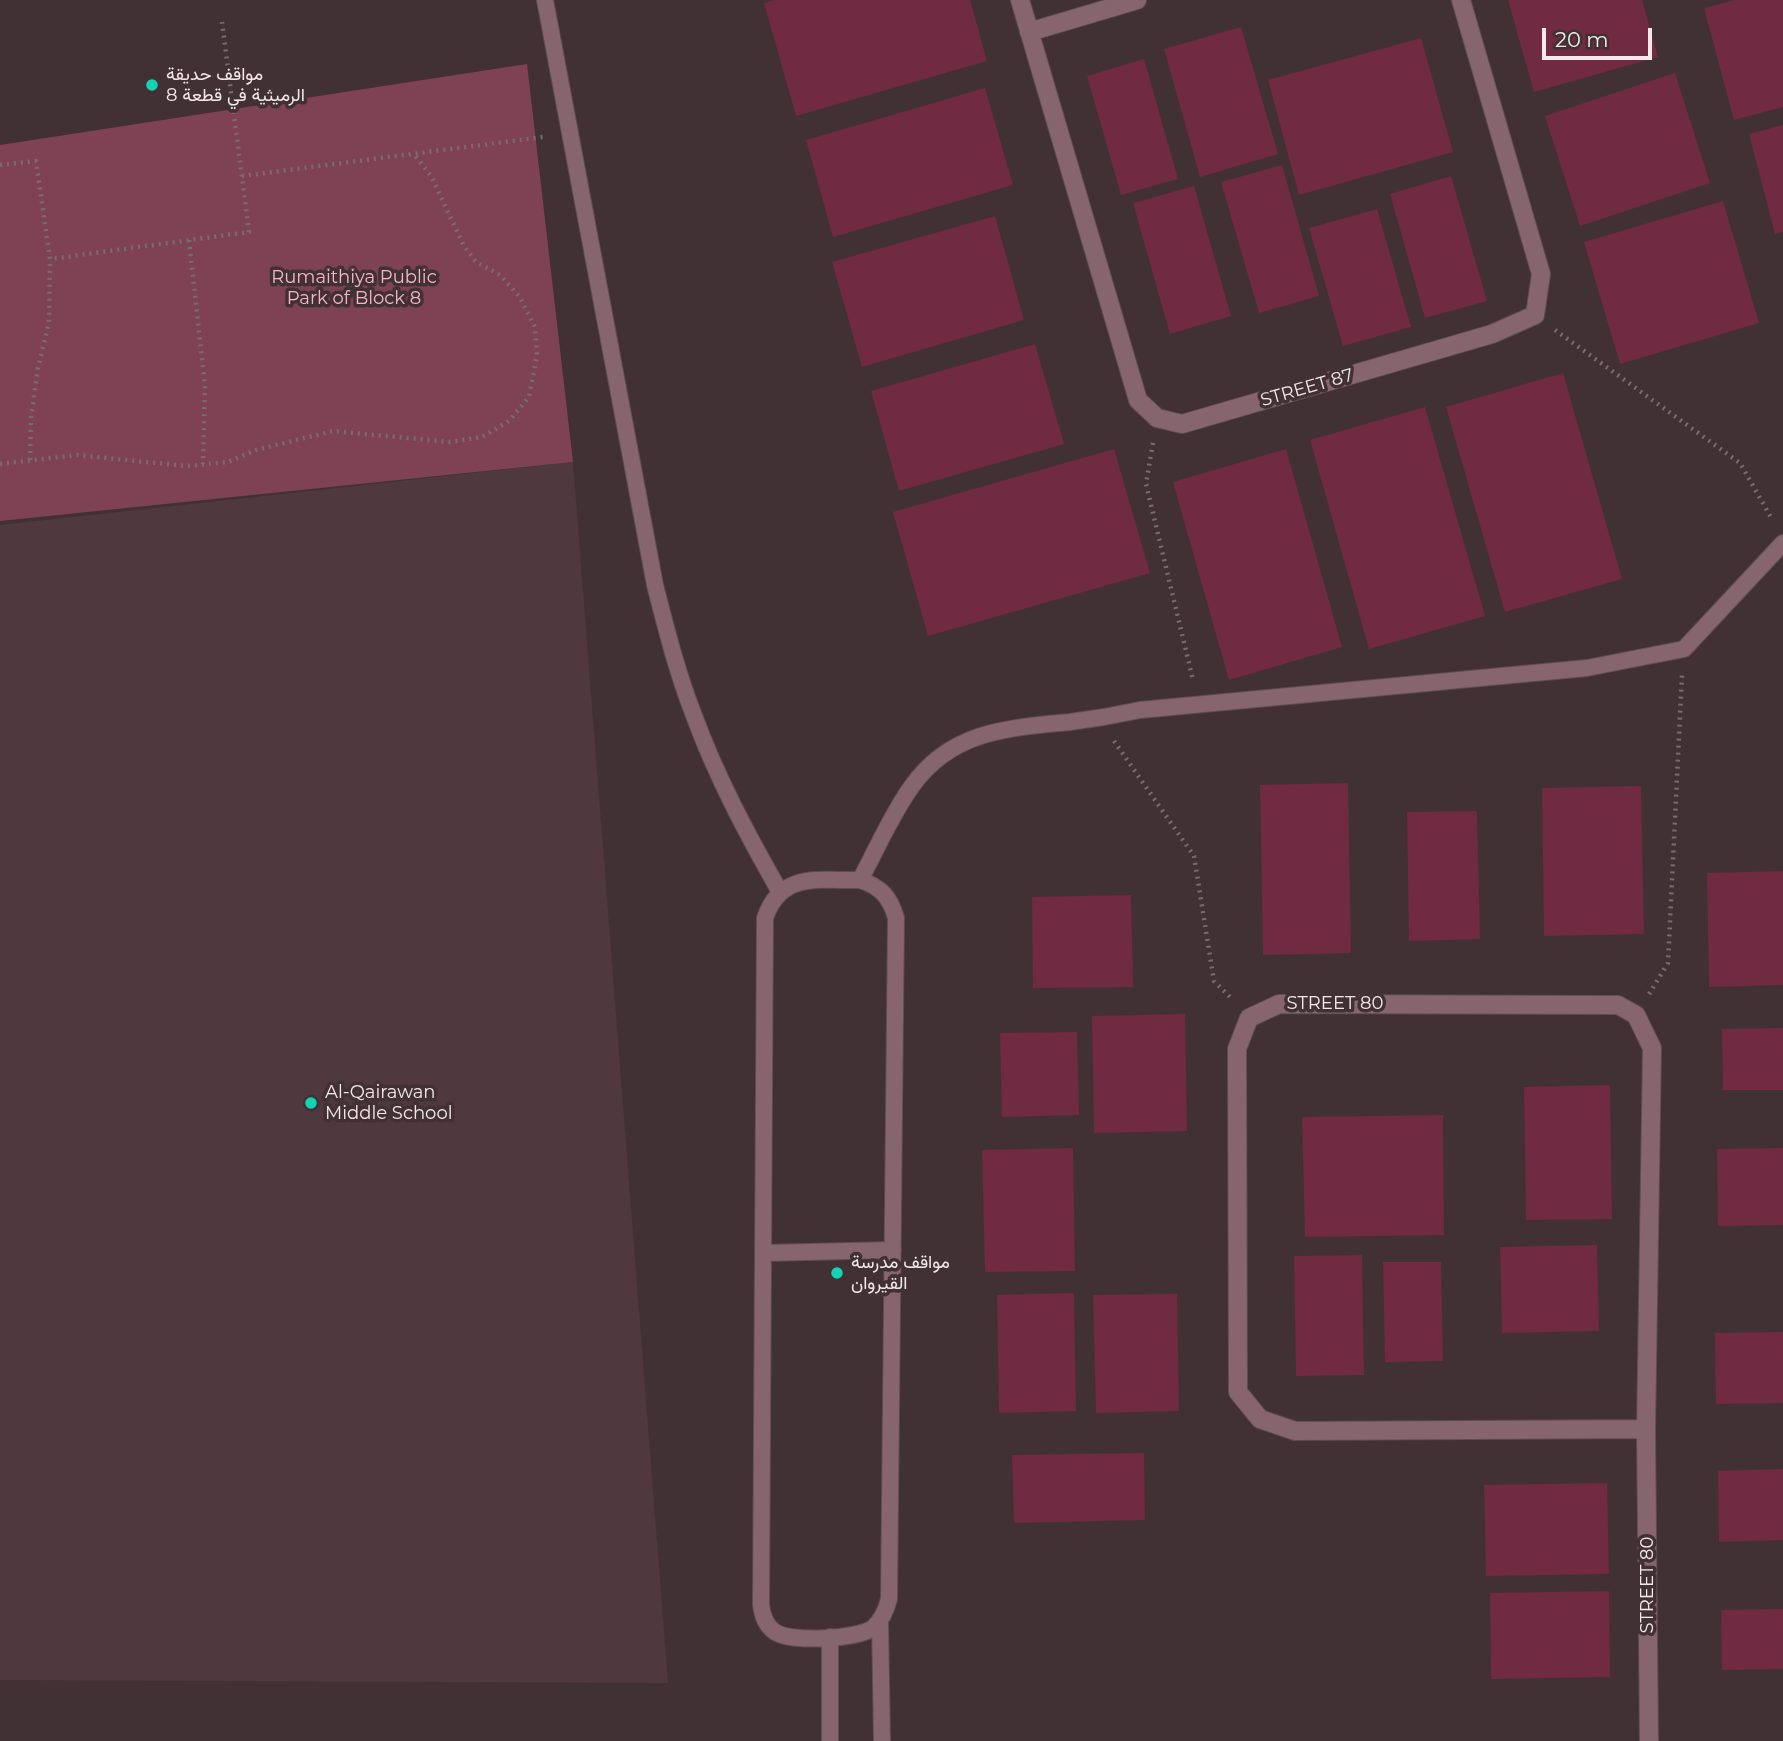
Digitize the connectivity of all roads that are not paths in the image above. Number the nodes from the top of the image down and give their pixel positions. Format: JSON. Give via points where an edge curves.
{"nodes":[{"id":1,"x":545,"y":0,"type":"edge"},
{"id":2,"x":1020,"y":0,"type":"edge"},
{"id":3,"x":1137,"y":0,"type":"edge"},
{"id":4,"x":1461,"y":0,"type":"edge"},
{"id":5,"x":1029,"y":32,"type":"junction"},
{"id":6,"x":1783,"y":543,"type":"edge"},
{"id":7,"x":860,"y":880,"type":"junction"},
{"id":8,"x":780,"y":892,"type":"junction"},
{"id":9,"x":893,"y":1251,"type":"junction"},
{"id":10,"x":764,"y":1253,"type":"junction"},
{"id":11,"x":1646,"y":1429,"type":"junction"},
{"id":12,"x":880,"y":1621,"type":"junction"},
{"id":13,"x":830,"y":1637,"type":"junction"},
{"id":14,"x":830,"y":1741,"type":"edge"},
{"id":15,"x":882,"y":1741,"type":"edge"},
{"id":16,"x":1649,"y":1741,"type":"edge"}],
"edges":[{"from":1,"to":8,"type":"lane","via":[[655,585],[672,650],[718,774]]},
{"from":2,"to":5,"type":"street"},
{"from":3,"to":5,"type":"street"},
{"from":4,"to":5,"type":"street","name":"STREET 87","via":[[1541,274],[1535,315],[1492,334],[1182,424],[1157,418],[1138,400]]},
{"from":6,"to":7,"type":"lane","via":[[1684,649],[1587,668],[1140,710],[997,730],[972,738],[948,751],[912,785]]},
{"from":7,"to":8,"type":"lane","via":[[805,881]]},
{"from":7,"to":9,"type":"lane","via":[[885,893],[896,918]]},
{"from":8,"to":10,"type":"lane","via":[[765,918]]},
{"from":9,"to":10,"type":"lane"},
{"from":9,"to":12,"type":"lane","via":[[889,1599]]},
{"from":10,"to":13,"type":"lane","via":[[762,1615],[776,1633],[788,1637]]},
{"from":11,"to":11,"type":"street","name":"STREET 80","via":[[1295,1431],[1260,1419],[1238,1392],[1237,1049],[1249,1018],[1279,1004],[1618,1005],[1636,1015],[1652,1048]]},
{"from":11,"to":16,"type":"street","name":"STREET 80"},
{"from":12,"to":13,"type":"lane","via":[[860,1634]]},
{"from":12,"to":15,"type":"lane"},
{"from":13,"to":14,"type":"lane"}]}
